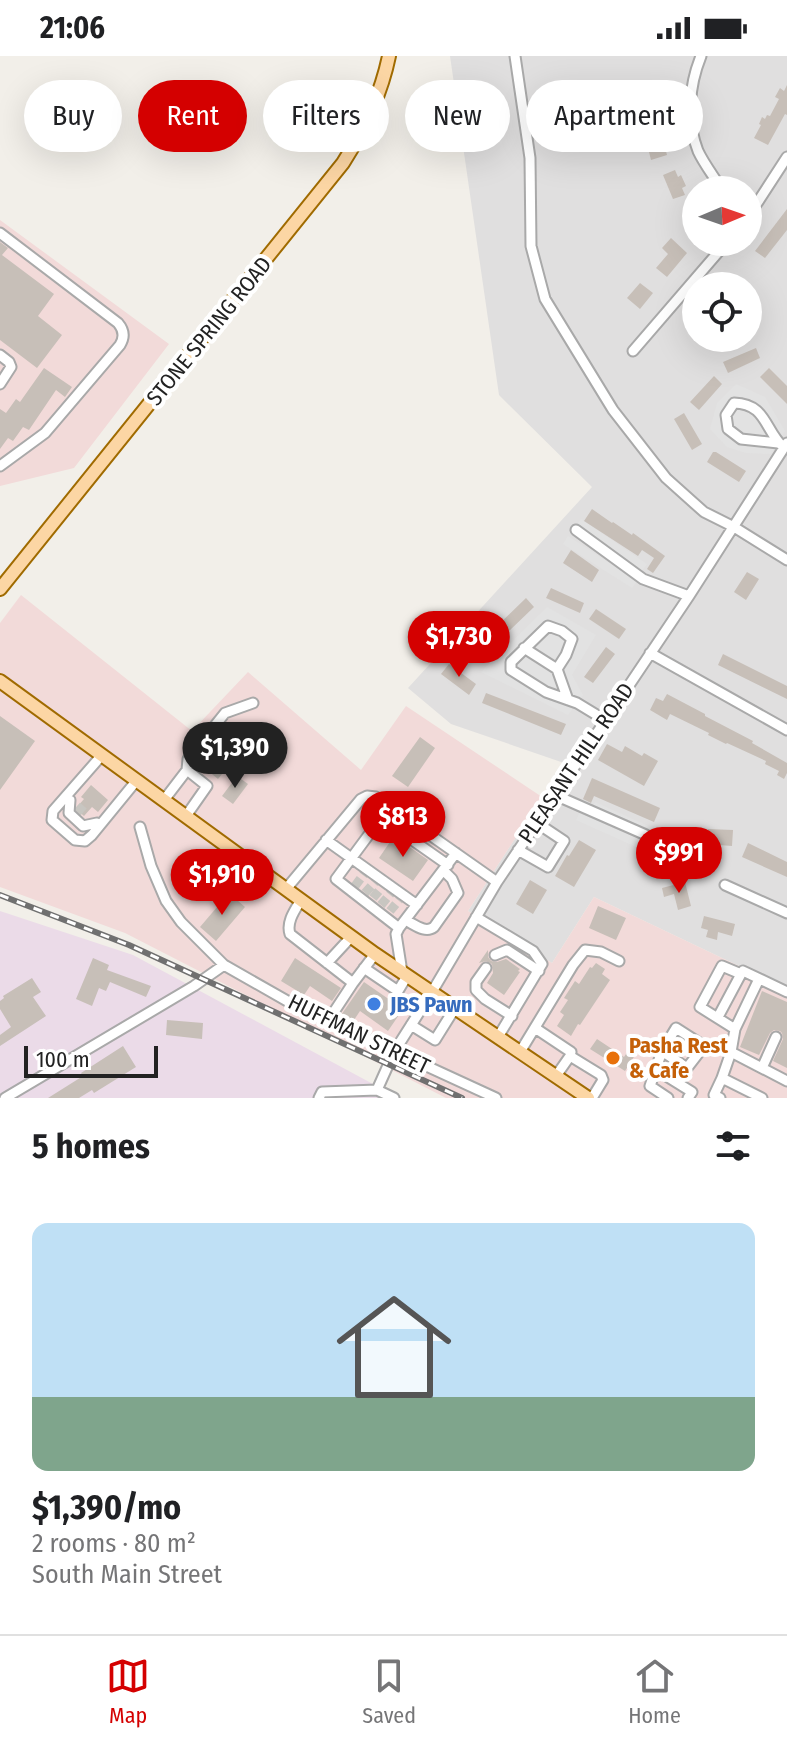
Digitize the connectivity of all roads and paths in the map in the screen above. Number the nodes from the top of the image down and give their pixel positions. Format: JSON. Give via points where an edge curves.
{"nodes":[{"id":1,"x":389,"y":56,"type":"edge"},
{"id":2,"x":515,"y":56,"type":"edge"},
{"id":3,"x":701,"y":56,"type":"edge"},
{"id":4,"x":787,"y":157,"type":"edge"},
{"id":5,"x":714,"y":176,"type":"edge"},
{"id":6,"x":762,"y":195,"type":"edge"},
{"id":7,"x":0,"y":233,"type":"edge"},
{"id":8,"x":715,"y":256,"type":"edge"},
{"id":9,"x":633,"y":351,"type":"dead end"},
{"id":10,"x":0,"y":355,"type":"edge"},
{"id":11,"x":0,"y":384,"type":"edge"},
{"id":12,"x":783,"y":445,"type":"edge"},
{"id":13,"x":0,"y":466,"type":"edge"},
{"id":14,"x":734,"y":527,"type":"junction"},
{"id":15,"x":576,"y":530,"type":"dead end"},
{"id":16,"x":787,"y":560,"type":"edge"},
{"id":17,"x":0,"y":589,"type":"edge"},
{"id":18,"x":689,"y":596,"type":"junction"},
{"id":19,"x":524,"y":648,"type":"junction"},
{"id":20,"x":650,"y":653,"type":"junction"},
{"id":21,"x":557,"y":669,"type":"junction"},
{"id":22,"x":0,"y":681,"type":"edge"},
{"id":23,"x":568,"y":700,"type":"junction"},
{"id":24,"x":253,"y":703,"type":"dead end"},
{"id":25,"x":605,"y":720,"type":"junction"},
{"id":26,"x":787,"y":730,"type":"edge"},
{"id":27,"x":102,"y":755,"type":"junction"},
{"id":28,"x":187,"y":770,"type":"junction"},
{"id":29,"x":137,"y":780,"type":"junction"},
{"id":30,"x":555,"y":795,"type":"junction"},
{"id":31,"x":164,"y":800,"type":"junction"},
{"id":32,"x":71,"y":801,"type":"junction"},
{"id":33,"x":390,"y":806,"type":"junction"},
{"id":34,"x":86,"y":814,"type":"tunnel mouth"},
{"id":35,"x":186,"y":816,"type":"junction"},
{"id":36,"x":381,"y":818,"type":"junction"},
{"id":37,"x":537,"y":823,"type":"junction"},
{"id":38,"x":98,"y":824,"type":"junction"},
{"id":39,"x":140,"y":827,"type":"dead end"},
{"id":40,"x":646,"y":835,"type":"dead end"},
{"id":41,"x":326,"y":840,"type":"junction"},
{"id":42,"x":518,"y":850,"type":"junction"},
{"id":43,"x":456,"y":853,"type":"junction"},
{"id":44,"x":351,"y":857,"type":"junction"},
{"id":45,"x":446,"y":868,"type":"junction"},
{"id":46,"x":497,"y":882,"type":"junction"},
{"id":47,"x":725,"y":885,"type":"dead end"},
{"id":48,"x":286,"y":889,"type":"junction"},
{"id":49,"x":301,"y":900,"type":"junction"},
{"id":50,"x":417,"y":905,"type":"junction"},
{"id":51,"x":787,"y":913,"type":"edge"},
{"id":52,"x":476,"y":917,"type":"junction"},
{"id":53,"x":402,"y":924,"type":"junction"},
{"id":54,"x":351,"y":937,"type":"junction"},
{"id":55,"x":375,"y":954,"type":"junction"},
{"id":56,"x":495,"y":955,"type":"dead end"},
{"id":57,"x":619,"y":961,"type":"dead end"},
{"id":58,"x":327,"y":963,"type":"junction"},
{"id":59,"x":224,"y":965,"type":"junction"},
{"id":60,"x":364,"y":968,"type":"junction"},
{"id":61,"x":486,"y":968,"type":"dead end"},
{"id":62,"x":539,"y":971,"type":"junction"},
{"id":63,"x":405,"y":974,"type":"junction"},
{"id":64,"x":741,"y":974,"type":"junction"},
{"id":65,"x":759,"y":979,"type":"junction"},
{"id":66,"x":353,"y":983,"type":"junction"},
{"id":67,"x":432,"y":992,"type":"junction"},
{"id":68,"x":787,"y":992,"type":"edge"},
{"id":69,"x":455,"y":1008,"type":"junction"},
{"id":70,"x":512,"y":1016,"type":"junction"},
{"id":71,"x":718,"y":1017,"type":"junction"},
{"id":72,"x":328,"y":1021,"type":"junction"},
{"id":73,"x":411,"y":1025,"type":"junction"},
{"id":74,"x":535,"y":1028,"type":"junction"},
{"id":75,"x":735,"y":1029,"type":"junction"},
{"id":76,"x":498,"y":1037,"type":"junction"},
{"id":77,"x":776,"y":1037,"type":"dead end"},
{"id":78,"x":662,"y":1051,"type":"junction"},
{"id":79,"x":394,"y":1052,"type":"junction"},
{"id":80,"x":520,"y":1052,"type":"junction"},
{"id":81,"x":731,"y":1052,"type":"junction"},
{"id":82,"x":570,"y":1056,"type":"junction"},
{"id":83,"x":762,"y":1068,"type":"junction"},
{"id":84,"x":655,"y":1069,"type":"junction"},
{"id":85,"x":556,"y":1076,"type":"junction"},
{"id":86,"x":722,"y":1078,"type":"junction"},
{"id":87,"x":787,"y":1081,"type":"edge"},
{"id":88,"x":377,"y":1090,"type":"junction"},
{"id":89,"x":715,"y":1097,"type":"edge"},
{"id":90,"x":5,"y":1098,"type":"edge"},
{"id":91,"x":319,"y":1098,"type":"edge"},
{"id":92,"x":394,"y":1098,"type":"edge"},
{"id":93,"x":496,"y":1098,"type":"edge"},
{"id":94,"x":590,"y":1098,"type":"edge"},
{"id":95,"x":668,"y":1098,"type":"edge"},
{"id":96,"x":688,"y":1098,"type":"edge"},
{"id":97,"x":762,"y":1098,"type":"edge"}],
"edges":[{"from":1,"to":17,"type":"main road","name":"STONE SPRING ROAD","via":[[367,122],[343,163]]},
{"from":2,"to":14,"type":"street","via":[[530,158],[531,246],[545,299],[613,410],[666,478],[704,512]]},
{"from":3,"to":5,"type":"street","via":[[693,77],[690,116],[699,151]]},
{"from":4,"to":6,"type":"street"},
{"from":7,"to":13,"type":"street","via":[[118,323],[123,337],[39,439]]},
{"from":8,"to":9,"type":"street"},
{"from":10,"to":11,"type":"street","via":[[11,365]]},
{"from":12,"to":12,"type":"street","via":[[760,412],[734,403],[726,415],[728,429],[741,439]]},
{"from":12,"to":14,"type":"street","name":"PLEASANT HILL ROAD"},
{"from":14,"to":16,"type":"street"},
{"from":14,"to":18,"type":"street","name":"PLEASANT HILL ROAD"},
{"from":15,"to":18,"type":"street","via":[[643,579]]},
{"from":18,"to":20,"type":"street","name":"PLEASANT HILL ROAD"},
{"from":19,"to":21,"type":"street"},
{"from":19,"to":21,"type":"street","via":[[548,626],[562,631],[572,639]]},
{"from":19,"to":23,"type":"street","via":[[511,662],[511,670]]},
{"from":20,"to":25,"type":"street","name":"PLEASANT HILL ROAD"},
{"from":20,"to":26,"type":"street"},
{"from":21,"to":23,"type":"street"},
{"from":22,"to":27,"type":"main road"},
{"from":23,"to":25,"type":"street"},
{"from":24,"to":28,"type":"street","via":[[225,713],[188,759]]},
{"from":25,"to":30,"type":"street","name":"PLEASANT HILL ROAD"},
{"from":27,"to":29,"type":"main road"},
{"from":27,"to":32,"type":"street"},
{"from":28,"to":31,"type":"street"},
{"from":28,"to":35,"type":"street","via":[[207,786]]},
{"from":29,"to":31,"type":"main road"},
{"from":29,"to":38,"type":"street"},
{"from":30,"to":37,"type":"street","name":"PLEASANT HILL ROAD"},
{"from":30,"to":40,"type":"street"},
{"from":31,"to":35,"type":"main road"},
{"from":32,"to":38,"type":"street","via":[[69,813],[83,826]]},
{"from":32,"to":38,"type":"street","via":[[53,811],[52,820],[75,840],[85,841]]},
{"from":33,"to":36,"type":"street"},
{"from":33,"to":41,"type":"street","via":[[365,796]]},
{"from":33,"to":43,"type":"street"},
{"from":34,"to":38,"type":"street"},
{"from":35,"to":48,"type":"main road"},
{"from":36,"to":44,"type":"street"},
{"from":36,"to":45,"type":"street"},
{"from":37,"to":42,"type":"street","name":"PLEASANT HILL ROAD"},
{"from":37,"to":42,"type":"street","via":[[564,841],[548,867]]},
{"from":39,"to":59,"type":"street","name":"HUFFMAN STREET","via":[[166,901]]},
{"from":41,"to":44,"type":"street"},
{"from":41,"to":48,"type":"street"},
{"from":42,"to":46,"type":"street","name":"PLEASANT HILL ROAD"},
{"from":43,"to":45,"type":"street"},
{"from":43,"to":46,"type":"street"},
{"from":44,"to":50,"type":"street"},
{"from":44,"to":53,"type":"street","via":[[336,879]]},
{"from":45,"to":50,"type":"street"},
{"from":45,"to":53,"type":"street","via":[[458,893],[434,927]]},
{"from":46,"to":52,"type":"street","name":"PLEASANT HILL ROAD"},
{"from":47,"to":51,"type":"street"},
{"from":48,"to":49,"type":"main road"},
{"from":49,"to":54,"type":"main road"},
{"from":49,"to":58,"type":"street","via":[[289,922],[290,934]]},
{"from":50,"to":53,"type":"street"},
{"from":52,"to":62,"type":"street","via":[[533,951],[542,964]]},
{"from":52,"to":67,"type":"street","name":"PLEASANT HILL ROAD"},
{"from":53,"to":63,"type":"street","via":[[396,934]]},
{"from":54,"to":55,"type":"main road"},
{"from":54,"to":58,"type":"street"},
{"from":55,"to":60,"type":"street"},
{"from":55,"to":63,"type":"main road"},
{"from":56,"to":62,"type":"street","via":[[507,950]]},
{"from":57,"to":74,"type":"street","via":[[585,950]]},
{"from":58,"to":66,"type":"street"},
{"from":59,"to":72,"type":"street","name":"HUFFMAN STREET"},
{"from":59,"to":90,"type":"street"},
{"from":60,"to":63,"type":"street","via":[[398,991]]},
{"from":60,"to":66,"type":"street"},
{"from":61,"to":70,"type":"street","via":[[476,990]]},
{"from":62,"to":70,"type":"street"},
{"from":63,"to":67,"type":"main road"},
{"from":64,"to":65,"type":"street"},
{"from":64,"to":71,"type":"street"},
{"from":64,"to":71,"type":"street","via":[[722,966],[714,979],[700,1007]]},
{"from":65,"to":68,"type":"street"},
{"from":65,"to":75,"type":"street"},
{"from":66,"to":72,"type":"street"},
{"from":67,"to":69,"type":"main road"},
{"from":67,"to":73,"type":"street","name":"PLEASANT HILL ROAD"},
{"from":69,"to":73,"type":"street","via":[[435,1040]]},
{"from":69,"to":76,"type":"main road"},
{"from":70,"to":76,"type":"street"},
{"from":71,"to":75,"type":"street"},
{"from":72,"to":79,"type":"street","name":"HUFFMAN STREET"},
{"from":73,"to":79,"type":"street","name":"PLEASANT HILL ROAD"},
{"from":74,"to":80,"type":"street"},
{"from":74,"to":82,"type":"street","via":[[566,1047]]},
{"from":75,"to":81,"type":"street"},
{"from":76,"to":80,"type":"main road"},
{"from":77,"to":83,"type":"street"},
{"from":78,"to":78,"type":"street","via":[[676,1028],[704,1046],[687,1068]]},
{"from":78,"to":84,"type":"street"},
{"from":79,"to":88,"type":"street","name":"PLEASANT HILL ROAD"},
{"from":79,"to":93,"type":"street","name":"HUFFMAN STREET"},
{"from":80,"to":85,"type":"main road"},
{"from":81,"to":83,"type":"street"},
{"from":81,"to":86,"type":"street"},
{"from":82,"to":85,"type":"street"},
{"from":82,"to":94,"type":"street","via":[[601,1075]]},
{"from":83,"to":87,"type":"street"},
{"from":84,"to":95,"type":"street","via":[[650,1086]]},
{"from":84,"to":96,"type":"street","via":[[692,1092]]},
{"from":85,"to":94,"type":"main road"},
{"from":86,"to":89,"type":"street"},
{"from":86,"to":97,"type":"street"},
{"from":88,"to":91,"type":"street","via":[[322,1092]]},
{"from":88,"to":92,"type":"street"}]}
